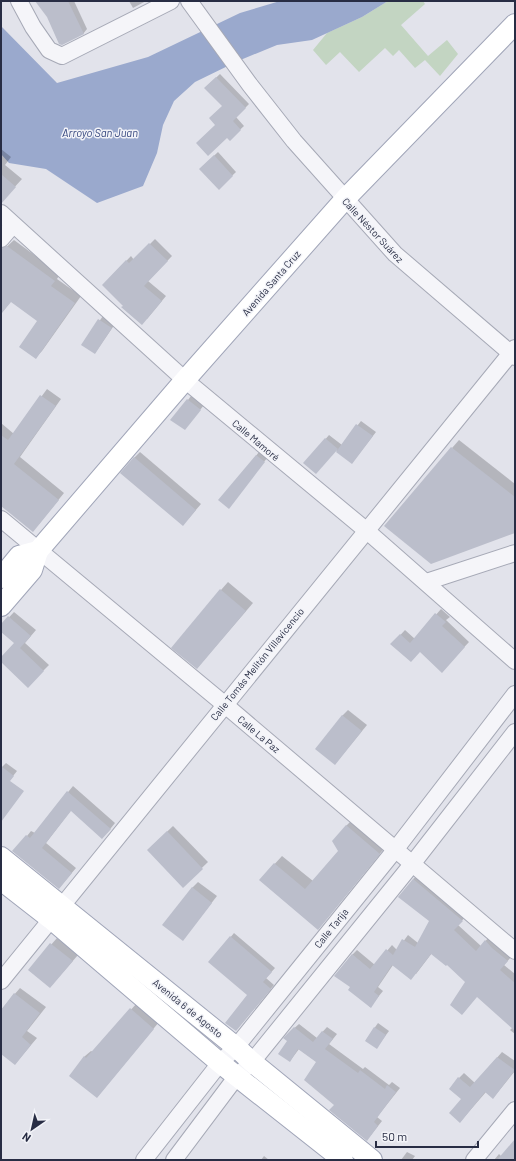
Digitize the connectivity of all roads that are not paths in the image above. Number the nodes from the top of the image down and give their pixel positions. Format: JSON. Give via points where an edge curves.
{"nodes":[{"id":1,"x":19,"y":1,"type":"edge"},
{"id":2,"x":171,"y":1,"type":"edge"},
{"id":3,"x":189,"y":1,"type":"edge"},
{"id":4,"x":515,"y":24,"type":"edge"},
{"id":5,"x":345,"y":200,"type":"junction"},
{"id":6,"x":1,"y":214,"type":"edge"},
{"id":7,"x":13,"y":224,"type":"junction"},
{"id":8,"x":1,"y":239,"type":"edge"},
{"id":9,"x":514,"y":353,"type":"edge"},
{"id":10,"x":185,"y":380,"type":"junction"},
{"id":11,"x":1,"y":519,"type":"edge"},
{"id":12,"x":367,"y":531,"type":"junction"},
{"id":13,"x":38,"y":551,"type":"junction"},
{"id":14,"x":515,"y":553,"type":"edge"},
{"id":15,"x":1,"y":578,"type":"edge"},
{"id":16,"x":426,"y":582,"type":"junction"},
{"id":17,"x":1,"y":606,"type":"edge"},
{"id":18,"x":515,"y":661,"type":"edge"},
{"id":19,"x":515,"y":694,"type":"edge"},
{"id":20,"x":224,"y":704,"type":"junction"},
{"id":21,"x":515,"y":732,"type":"edge"},
{"id":22,"x":395,"y":850,"type":"junction"},
{"id":23,"x":1,"y":857,"type":"edge"},
{"id":24,"x":413,"y":863,"type":"junction"},
{"id":25,"x":1,"y":880,"type":"edge"},
{"id":26,"x":56,"y":913,"type":"junction"},
{"id":27,"x":515,"y":951,"type":"edge"},
{"id":28,"x":1,"y":981,"type":"edge"},
{"id":29,"x":236,"y":1046,"type":"junction"},
{"id":30,"x":252,"y":1062,"type":"junction"},
{"id":31,"x":220,"y":1063,"type":"junction"},
{"id":32,"x":237,"y":1076,"type":"junction"},
{"id":33,"x":515,"y":1110,"type":"edge"},
{"id":34,"x":144,"y":1160,"type":"edge"},
{"id":35,"x":174,"y":1160,"type":"edge"},
{"id":36,"x":343,"y":1160,"type":"edge"},
{"id":37,"x":372,"y":1160,"type":"edge"},
{"id":38,"x":474,"y":1160,"type":"edge"}],
"edges":[{"from":1,"to":2,"type":"street","via":[[49,50],[62,56]]},
{"from":3,"to":5,"type":"street","name":"Calle Néstor Suárez","via":[[250,85]]},
{"from":4,"to":5,"type":"main road","name":"Avenida Santa Cruz"},
{"from":5,"to":9,"type":"street","name":"Calle Néstor Suárez","via":[[395,254]]},
{"from":5,"to":10,"type":"main road","name":"Avenida Santa Cruz"},
{"from":6,"to":7,"type":"street","name":"Calle Mamoré"},
{"from":7,"to":8,"type":"street"},
{"from":7,"to":10,"type":"street","name":"Calle Mamoré"},
{"from":9,"to":12,"type":"street","name":"Calle Tomás Melitón Villavicencio"},
{"from":10,"to":12,"type":"street","name":"Calle Mamoré"},
{"from":10,"to":13,"type":"main road","name":"Avenida Santa Cruz"},
{"from":11,"to":13,"type":"street","name":"Calle La Paz"},
{"from":12,"to":16,"type":"street","name":"Calle Mamoré"},
{"from":12,"to":20,"type":"street","name":"Calle Tomás Melitón Villavicencio"},
{"from":13,"to":15,"type":"main road","via":[[20,556]]},
{"from":13,"to":17,"type":"main road","name":"Avenida Santa Cruz","via":[[32,570]]},
{"from":13,"to":20,"type":"street","name":"Calle La Paz"},
{"from":14,"to":16,"type":"street"},
{"from":16,"to":18,"type":"street","name":"Calle Mamoré"},
{"from":19,"to":22,"type":"street","name":"Calle Tarija"},
{"from":20,"to":22,"type":"street","name":"Calle La Paz"},
{"from":20,"to":26,"type":"street","name":"Calle Tomás Melitón Villavicencio"},
{"from":21,"to":24,"type":"street"},
{"from":22,"to":24,"type":"street","name":"Calle La Paz"},
{"from":22,"to":29,"type":"street","name":"Calle Tarija"},
{"from":23,"to":26,"type":"main road","name":"Avenida 6 de Agosto"},
{"from":24,"to":27,"type":"street","name":"Calle La Paz"},
{"from":24,"to":30,"type":"street"},
{"from":25,"to":26,"type":"main road","name":"Avenida 6 de Agosto"},
{"from":26,"to":28,"type":"street","name":"Calle Tomás Melitón Villavicencio"},
{"from":26,"to":29,"type":"main road","name":"Avenida 6 de Agosto"},
{"from":26,"to":31,"type":"main road","name":"Avenida 6 de Agosto"},
{"from":29,"to":30,"type":"main road","name":"Avenida 6 de Agosto"},
{"from":29,"to":31,"type":"street","name":"Calle Tarija"},
{"from":30,"to":32,"type":"street"},
{"from":30,"to":37,"type":"main road","name":"Avenida 6 de Agosto"},
{"from":31,"to":32,"type":"main road","name":"Avenida 6 de Agosto"},
{"from":31,"to":34,"type":"street","name":"Calle Tarija"},
{"from":32,"to":35,"type":"street"},
{"from":32,"to":36,"type":"main road","name":"Avenida 6 de Agosto"},
{"from":33,"to":38,"type":"street"}]}
